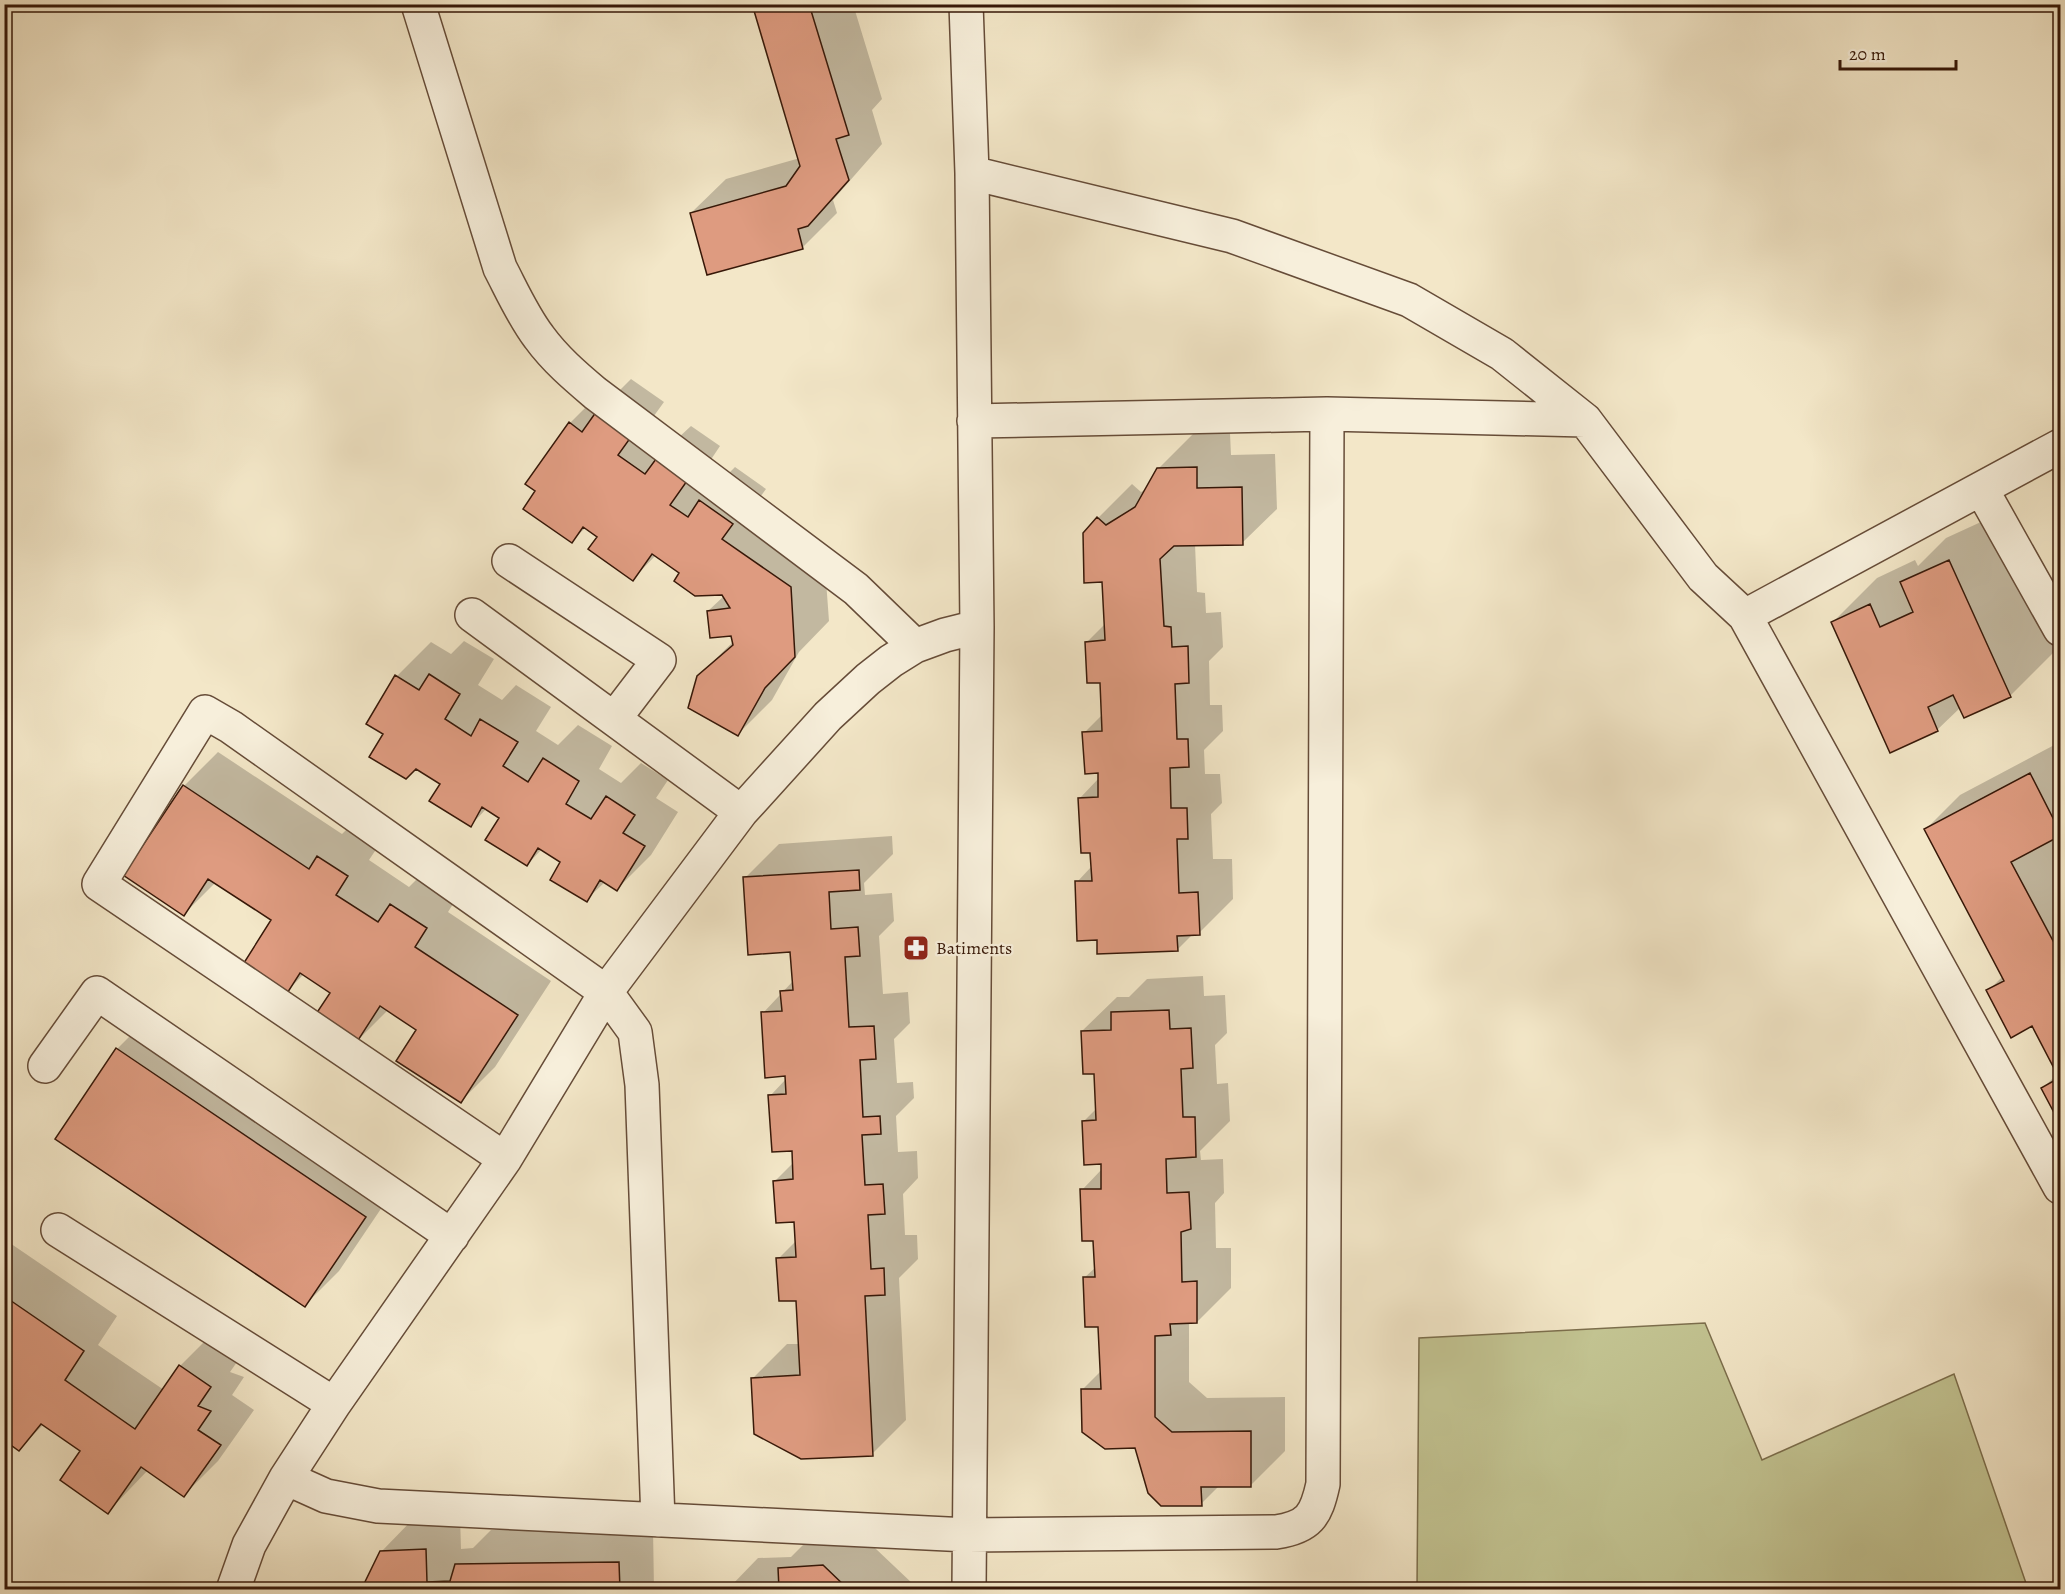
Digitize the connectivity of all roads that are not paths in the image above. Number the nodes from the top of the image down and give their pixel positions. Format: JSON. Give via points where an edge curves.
{"nodes":[{"id":1,"x":418,"y":4,"type":"edge"},
{"id":2,"x":966,"y":4,"type":"edge"},
{"id":3,"x":972,"y":173,"type":"junction"},
{"id":4,"x":1327,"y":414,"type":"junction"},
{"id":5,"x":1586,"y":420,"type":"junction"},
{"id":6,"x":974,"y":421,"type":"junction"},
{"id":7,"x":2061,"y":446,"type":"edge"},
{"id":8,"x":1982,"y":490,"type":"junction"},
{"id":9,"x":509,"y":561,"type":"dead end"},
{"id":10,"x":472,"y":615,"type":"dead end"},
{"id":11,"x":1745,"y":616,"type":"junction"},
{"id":12,"x":977,"y":627,"type":"junction"},
{"id":13,"x":2061,"y":629,"type":"edge"},
{"id":14,"x":915,"y":646,"type":"junction"},
{"id":15,"x":614,"y":719,"type":"junction"},
{"id":16,"x":741,"y":812,"type":"junction"},
{"id":17,"x":606,"y":992,"type":"junction"},
{"id":18,"x":45,"y":1065,"type":"dead end"},
{"id":19,"x":505,"y":1159,"type":"junction"},
{"id":20,"x":2061,"y":1187,"type":"edge"},
{"id":21,"x":58,"y":1230,"type":"dead end"},
{"id":22,"x":452,"y":1236,"type":"junction"},
{"id":23,"x":334,"y":1404,"type":"junction"},
{"id":24,"x":286,"y":1478,"type":"junction"},
{"id":25,"x":658,"y":1520,"type":"junction"},
{"id":26,"x":968,"y":1535,"type":"junction"},
{"id":27,"x":233,"y":1590,"type":"edge"},
{"id":28,"x":969,"y":1590,"type":"edge"}],
"edges":[{"from":1,"to":14,"type":"street","via":[[501,268],[539,337],[566,368],[596,393],[856,589]]},
{"from":2,"to":3,"type":"street"},
{"from":3,"to":5,"type":"street","via":[[1232,236],[1409,300],[1502,354]]},
{"from":3,"to":6,"type":"street"},
{"from":4,"to":5,"type":"street"},
{"from":4,"to":6,"type":"street"},
{"from":4,"to":26,"type":"street","via":[[1323,1484],[1319,1501],[1310,1518],[1295,1529],[1276,1532]]},
{"from":5,"to":11,"type":"street","via":[[1703,577]]},
{"from":6,"to":12,"type":"street"},
{"from":7,"to":8,"type":"street"},
{"from":8,"to":11,"type":"street"},
{"from":8,"to":13,"type":"street"},
{"from":9,"to":15,"type":"street","via":[[659,660]]},
{"from":10,"to":15,"type":"street"},
{"from":11,"to":20,"type":"street"},
{"from":12,"to":14,"type":"street"},
{"from":12,"to":26,"type":"street"},
{"from":14,"to":16,"type":"street","via":[[849,695]]},
{"from":15,"to":16,"type":"street"},
{"from":16,"to":17,"type":"street"},
{"from":17,"to":19,"type":"street"},
{"from":17,"to":19,"type":"street","via":[[205,712],[99,884]]},
{"from":17,"to":25,"type":"street","via":[[635,1032],[642,1085]]},
{"from":18,"to":22,"type":"street","via":[[97,993]]},
{"from":19,"to":22,"type":"street"},
{"from":21,"to":23,"type":"street"},
{"from":22,"to":23,"type":"street"},
{"from":23,"to":24,"type":"street"},
{"from":24,"to":25,"type":"street","via":[[326,1496],[378,1506]]},
{"from":24,"to":27,"type":"street","via":[[249,1545]]},
{"from":25,"to":26,"type":"street"},
{"from":26,"to":28,"type":"street"}]}
